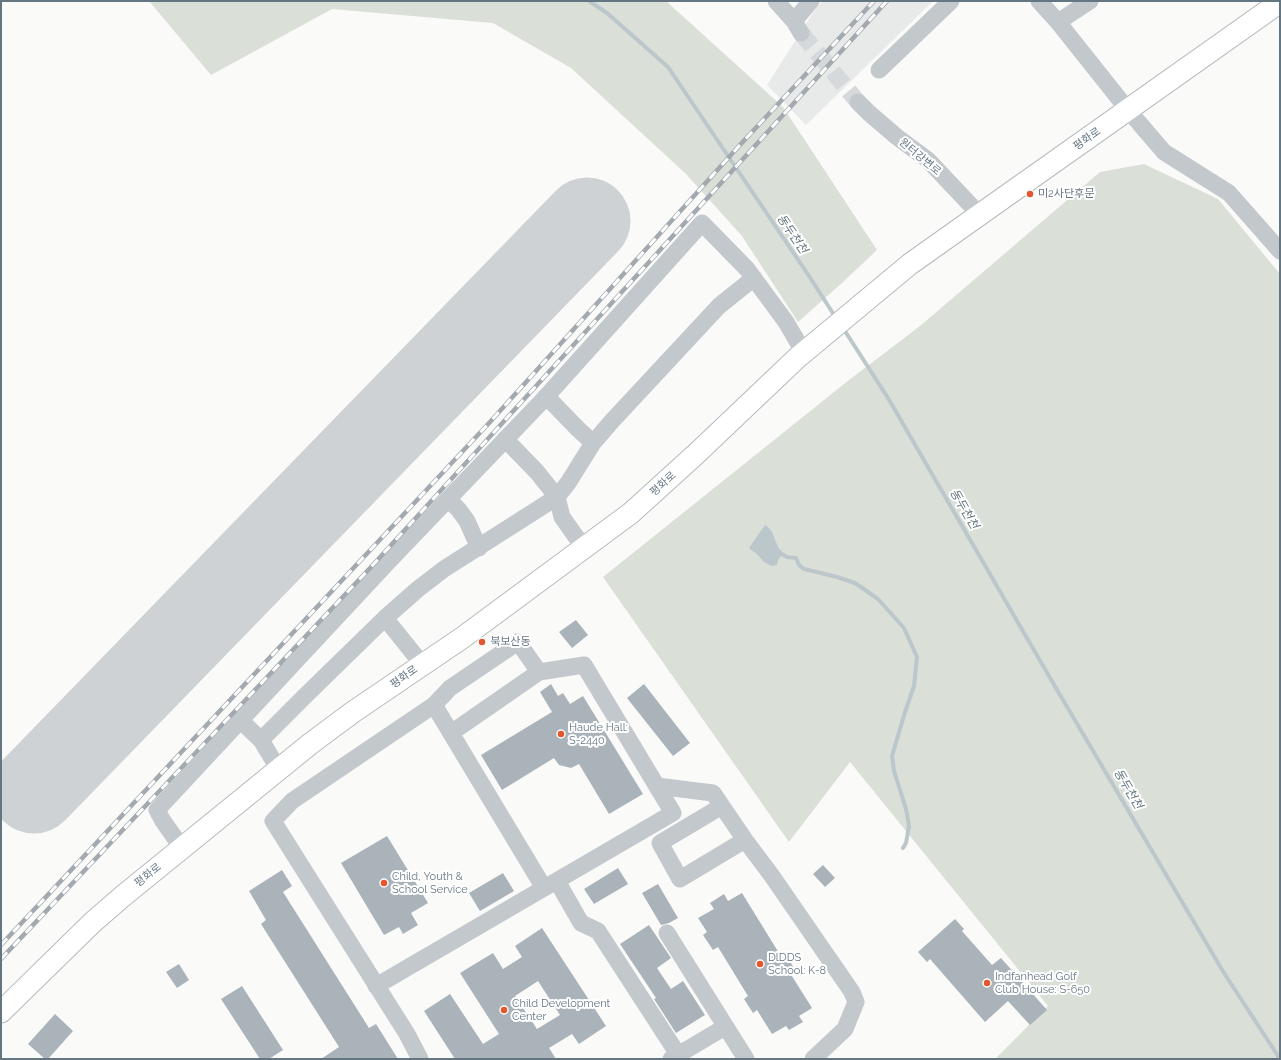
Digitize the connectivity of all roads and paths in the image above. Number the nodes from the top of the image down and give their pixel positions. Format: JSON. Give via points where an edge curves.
{"nodes":[{"id":1,"x":776,"y":1,"type":"edge"},
{"id":2,"x":811,"y":1,"type":"edge"},
{"id":3,"x":951,"y":1,"type":"edge"},
{"id":4,"x":1039,"y":1,"type":"edge"},
{"id":5,"x":1090,"y":1,"type":"edge"},
{"id":6,"x":1280,"y":2,"type":"edge"},
{"id":7,"x":1058,"y":22,"type":"junction"},
{"id":8,"x":879,"y":70,"type":"dead end"},
{"id":9,"x":858,"y":102,"type":"tunnel mouth"},
{"id":10,"x":1128,"y":110,"type":"junction"},
{"id":11,"x":980,"y":215,"type":"junction"},
{"id":12,"x":1280,"y":251,"type":"edge"},
{"id":13,"x":754,"y":278,"type":"junction"},
{"id":14,"x":807,"y":350,"type":"junction"},
{"id":15,"x":546,"y":396,"type":"junction"},
{"id":16,"x":505,"y":439,"type":"junction"},
{"id":17,"x":592,"y":443,"type":"junction"},
{"id":18,"x":557,"y":497,"type":"junction"},
{"id":19,"x":448,"y":499,"type":"junction"},
{"id":20,"x":479,"y":548,"type":"junction"},
{"id":21,"x":584,"y":548,"type":"junction"},
{"id":22,"x":385,"y":618,"type":"junction"},
{"id":23,"x":422,"y":664,"type":"junction"},
{"id":24,"x":538,"y":672,"type":"junction"},
{"id":25,"x":434,"y":705,"type":"junction"},
{"id":26,"x":240,"y":720,"type":"junction"},
{"id":27,"x":451,"y":734,"type":"junction"},
{"id":28,"x":261,"y":740,"type":"junction"},
{"id":29,"x":279,"y":770,"type":"junction"},
{"id":30,"x":657,"y":786,"type":"junction"},
{"id":31,"x":722,"y":806,"type":"junction"},
{"id":32,"x":745,"y":840,"type":"junction"},
{"id":33,"x":182,"y":848,"type":"junction"},
{"id":34,"x":551,"y":885,"type":"junction"},
{"id":35,"x":667,"y":933,"type":"dead end"},
{"id":36,"x":376,"y":986,"type":"junction"},
{"id":37,"x":1,"y":1012,"type":"edge"},
{"id":38,"x":726,"y":1027,"type":"junction"},
{"id":39,"x":677,"y":1058,"type":"edge"},
{"id":40,"x":420,"y":1059,"type":"edge"},
{"id":41,"x":746,"y":1059,"type":"edge"},
{"id":42,"x":814,"y":1059,"type":"edge"}],
"edges":[{"from":1,"to":2,"type":"street","via":[[798,27]]},
{"from":3,"to":8,"type":"street"},
{"from":4,"to":7,"type":"street"},
{"from":5,"to":7,"type":"street"},
{"from":6,"to":10,"type":"main road","name":"평화로"},
{"from":7,"to":10,"type":"street"},
{"from":9,"to":11,"type":"street","name":"원터강변로","via":[[891,132],[928,160]]},
{"from":10,"to":11,"type":"main road","name":"평화로"},
{"from":10,"to":12,"type":"street","via":[[1164,152],[1229,193]]},
{"from":11,"to":14,"type":"main road","name":"평화로","via":[[937,244]]},
{"from":13,"to":14,"type":"street"},
{"from":13,"to":15,"type":"street","via":[[702,223]]},
{"from":13,"to":17,"type":"street","via":[[719,306]]},
{"from":14,"to":21,"type":"main road","name":"평화로","via":[[631,513]]},
{"from":15,"to":16,"type":"street"},
{"from":15,"to":17,"type":"street"},
{"from":16,"to":18,"type":"street"},
{"from":16,"to":19,"type":"street"},
{"from":17,"to":18,"type":"street"},
{"from":18,"to":20,"type":"street"},
{"from":18,"to":21,"type":"street","via":[[562,517]]},
{"from":19,"to":20,"type":"street","via":[[467,521]]},
{"from":19,"to":26,"type":"street"},
{"from":20,"to":22,"type":"street","via":[[444,569]]},
{"from":21,"to":23,"type":"main road","name":"평화로","via":[[462,638]]},
{"from":22,"to":23,"type":"street"},
{"from":22,"to":28,"type":"street"},
{"from":23,"to":29,"type":"main road","name":"평화로","via":[[347,717]]},
{"from":24,"to":25,"type":"street","via":[[518,642],[450,688]]},
{"from":24,"to":27,"type":"street"},
{"from":24,"to":30,"type":"street","via":[[584,665]]},
{"from":25,"to":27,"type":"street"},
{"from":25,"to":36,"type":"street","via":[[292,801],[273,821]]},
{"from":26,"to":28,"type":"street"},
{"from":26,"to":33,"type":"street","via":[[157,810]]},
{"from":27,"to":34,"type":"street"},
{"from":28,"to":29,"type":"street"},
{"from":29,"to":33,"type":"main road","name":"평화로"},
{"from":30,"to":31,"type":"street","via":[[713,793]]},
{"from":30,"to":34,"type":"street","via":[[673,814]]},
{"from":31,"to":32,"type":"street"},
{"from":31,"to":32,"type":"street","via":[[660,843],[680,879]]},
{"from":32,"to":42,"type":"street","via":[[852,992],[856,1002],[845,1029]]},
{"from":33,"to":37,"type":"main road","name":"평화로","via":[[92,922]]},
{"from":34,"to":36,"type":"street"},
{"from":34,"to":39,"type":"street","via":[[581,923],[598,931]]},
{"from":35,"to":38,"type":"street"},
{"from":36,"to":40,"type":"street"},
{"from":38,"to":39,"type":"street"},
{"from":38,"to":41,"type":"street"}]}
